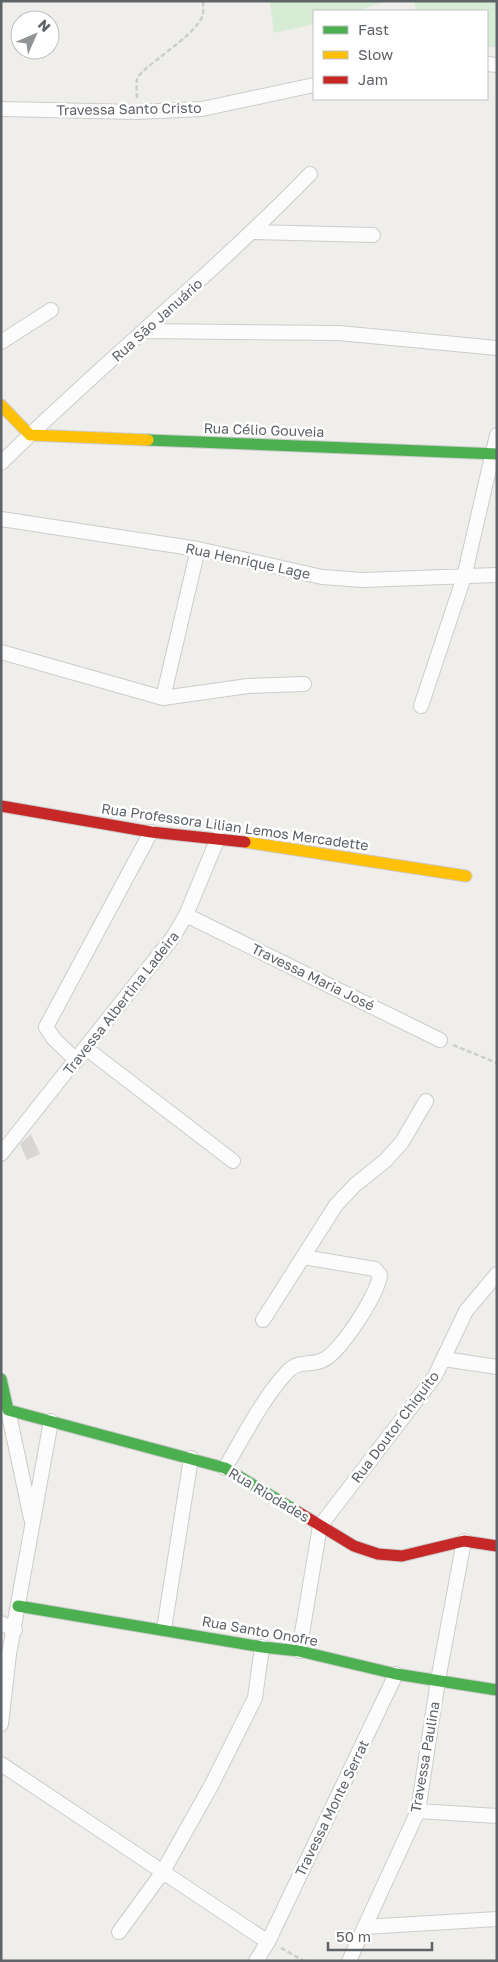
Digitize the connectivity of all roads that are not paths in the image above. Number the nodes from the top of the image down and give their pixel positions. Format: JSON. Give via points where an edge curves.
{"nodes":[{"id":1,"x":313,"y":85,"type":"edge"},
{"id":2,"x":1,"y":109,"type":"edge"},
{"id":3,"x":310,"y":174,"type":"dead end"},
{"id":4,"x":254,"y":232,"type":"junction"},
{"id":5,"x":373,"y":235,"type":"dead end"},
{"id":6,"x":51,"y":310,"type":"dead end"},
{"id":7,"x":144,"y":331,"type":"junction"},
{"id":8,"x":1,"y":342,"type":"edge"},
{"id":9,"x":497,"y":348,"type":"edge"},
{"id":10,"x":1,"y":405,"type":"edge"},
{"id":11,"x":30,"y":435,"type":"junction"},
{"id":12,"x":497,"y":435,"type":"edge"},
{"id":13,"x":494,"y":454,"type":"edge"},
{"id":14,"x":1,"y":463,"type":"edge"},
{"id":15,"x":1,"y":519,"type":"edge"},
{"id":16,"x":198,"y":549,"type":"junction"},
{"id":17,"x":497,"y":575,"type":"edge"},
{"id":18,"x":464,"y":577,"type":"junction"},
{"id":19,"x":1,"y":652,"type":"edge"},
{"id":20,"x":304,"y":684,"type":"dead end"},
{"id":21,"x":163,"y":698,"type":"junction"},
{"id":22,"x":421,"y":706,"type":"dead end"},
{"id":23,"x":1,"y":806,"type":"edge"},
{"id":24,"x":151,"y":832,"type":"junction"},
{"id":25,"x":218,"y":838,"type":"junction"},
{"id":26,"x":466,"y":876,"type":"dead end"},
{"id":27,"x":186,"y":915,"type":"junction"},
{"id":28,"x":440,"y":1040,"type":"road end"},
{"id":29,"x":87,"y":1049,"type":"junction"},
{"id":30,"x":78,"y":1061,"type":"junction"},
{"id":31,"x":426,"y":1101,"type":"dead end"},
{"id":32,"x":1,"y":1154,"type":"edge"},
{"id":33,"x":233,"y":1161,"type":"dead end"},
{"id":34,"x":303,"y":1257,"type":"junction"},
{"id":35,"x":497,"y":1274,"type":"edge"},
{"id":36,"x":263,"y":1320,"type":"dead end"},
{"id":37,"x":444,"y":1359,"type":"junction"},
{"id":38,"x":497,"y":1367,"type":"edge"},
{"id":39,"x":1,"y":1379,"type":"edge"},
{"id":40,"x":8,"y":1410,"type":"junction"},
{"id":41,"x":51,"y":1421,"type":"junction"},
{"id":42,"x":191,"y":1458,"type":"junction"},
{"id":43,"x":225,"y":1468,"type":"junction"},
{"id":44,"x":32,"y":1524,"type":"junction"},
{"id":45,"x":320,"y":1526,"type":"junction"},
{"id":46,"x":464,"y":1541,"type":"junction"},
{"id":47,"x":497,"y":1546,"type":"edge"},
{"id":48,"x":18,"y":1606,"type":"junction"},
{"id":49,"x":1,"y":1622,"type":"edge"},
{"id":50,"x":164,"y":1629,"type":"junction"},
{"id":51,"x":15,"y":1630,"type":"junction"},
{"id":52,"x":262,"y":1647,"type":"junction"},
{"id":53,"x":299,"y":1651,"type":"junction"},
{"id":54,"x":5,"y":1652,"type":"edge"},
{"id":55,"x":396,"y":1674,"type":"junction"},
{"id":56,"x":438,"y":1680,"type":"junction"},
{"id":57,"x":497,"y":1690,"type":"edge"},
{"id":58,"x":1,"y":1724,"type":"edge"},
{"id":59,"x":1,"y":1764,"type":"edge"},
{"id":60,"x":418,"y":1811,"type":"junction"},
{"id":61,"x":497,"y":1816,"type":"edge"},
{"id":62,"x":162,"y":1873,"type":"junction"},
{"id":63,"x":497,"y":1919,"type":"edge"},
{"id":64,"x":364,"y":1927,"type":"junction"},
{"id":65,"x":119,"y":1932,"type":"dead end"},
{"id":66,"x":268,"y":1942,"type":"junction"},
{"id":67,"x":256,"y":1961,"type":"edge"},
{"id":68,"x":349,"y":1961,"type":"edge"}],
"edges":[{"from":1,"to":2,"type":"street","name":"Travessa Santo Cristo","via":[[202,109],[136,112]]},
{"from":3,"to":4,"type":"street","name":"Rua São Januário"},
{"from":4,"to":5,"type":"street"},
{"from":4,"to":7,"type":"street","name":"Rua São Januário"},
{"from":6,"to":8,"type":"street"},
{"from":7,"to":9,"type":"street","via":[[339,333]]},
{"from":7,"to":11,"type":"street","name":"Rua São Januário"},
{"from":10,"to":11,"type":"street"},
{"from":11,"to":13,"type":"street","name":"Rua Célio Gouveia"},
{"from":11,"to":14,"type":"street","name":"Rua São Januário"},
{"from":12,"to":13,"type":"street"},
{"from":13,"to":18,"type":"street"},
{"from":15,"to":16,"type":"street","name":"Rua Henrique Lage"},
{"from":16,"to":18,"type":"street","name":"Rua Henrique Lage","via":[[322,577],[363,580]]},
{"from":16,"to":21,"type":"street"},
{"from":17,"to":18,"type":"street","name":"Rua Henrique Lage"},
{"from":18,"to":22,"type":"street"},
{"from":19,"to":21,"type":"street"},
{"from":20,"to":21,"type":"street","via":[[248,686]]},
{"from":23,"to":24,"type":"street","name":"Rua Professora Lilian Lemos Mercadette"},
{"from":24,"to":25,"type":"street","name":"Rua Professora Lilian Lemos Mercadette"},
{"from":24,"to":30,"type":"street","via":[[46,1027],[54,1040]]},
{"from":25,"to":26,"type":"street","name":"Rua Professora Lilian Lemos Mercadette"},
{"from":25,"to":27,"type":"street","name":"Travessa Albertina Ladeira"},
{"from":27,"to":28,"type":"street","name":"Travessa Maria José"},
{"from":27,"to":29,"type":"street","name":"Travessa Albertina Ladeira","via":[[174,937]]},
{"from":29,"to":30,"type":"street","name":"Travessa Albertina Ladeira"},
{"from":29,"to":33,"type":"street"},
{"from":30,"to":32,"type":"street","name":"Travessa Albertina Ladeira"},
{"from":31,"to":34,"type":"street","via":[[402,1142],[336,1205]]},
{"from":34,"to":36,"type":"street"},
{"from":34,"to":43,"type":"street","via":[[375,1269],[380,1275],[379,1283],[355,1324],[330,1355],[323,1360],[300,1364],[287,1372],[259,1409]]},
{"from":35,"to":37,"type":"street","name":"Rua Doutor Chiquito","via":[[466,1311]]},
{"from":37,"to":38,"type":"street"},
{"from":37,"to":45,"type":"street","name":"Rua Doutor Chiquito","via":[[422,1394]]},
{"from":39,"to":40,"type":"street"},
{"from":40,"to":41,"type":"street","name":"Rua Riodades"},
{"from":40,"to":44,"type":"street"},
{"from":41,"to":42,"type":"street","name":"Rua Riodades"},
{"from":41,"to":44,"type":"street"},
{"from":42,"to":43,"type":"street","name":"Rua Riodades"},
{"from":42,"to":50,"type":"street"},
{"from":43,"to":45,"type":"street","name":"Rua Riodades"},
{"from":44,"to":48,"type":"street"},
{"from":45,"to":46,"type":"street","name":"Rua Riodades","via":[[354,1546],[378,1554],[402,1556]]},
{"from":45,"to":53,"type":"street"},
{"from":46,"to":47,"type":"street","name":"Rua Riodades"},
{"from":46,"to":56,"type":"street","name":"Travessa Paulina"},
{"from":48,"to":50,"type":"street","name":"Rua Santo Onofre"},
{"from":48,"to":51,"type":"street"},
{"from":49,"to":51,"type":"street"},
{"from":50,"to":52,"type":"street","name":"Rua Santo Onofre"},
{"from":51,"to":54,"type":"street"},
{"from":52,"to":53,"type":"street","name":"Rua Santo Onofre"},
{"from":52,"to":62,"type":"street","via":[[255,1698]]},
{"from":53,"to":55,"type":"street","name":"Rua Santo Onofre"},
{"from":54,"to":58,"type":"street"},
{"from":55,"to":56,"type":"street","name":"Rua Santo Onofre"},
{"from":55,"to":66,"type":"street","name":"Travessa Monte Serrat"},
{"from":56,"to":57,"type":"street","name":"Rua Santo Onofre"},
{"from":56,"to":60,"type":"street","name":"Travessa Paulina"},
{"from":59,"to":62,"type":"street"},
{"from":60,"to":61,"type":"street"},
{"from":60,"to":64,"type":"street","name":"Travessa Paulina"},
{"from":62,"to":65,"type":"street"},
{"from":62,"to":66,"type":"street"},
{"from":63,"to":64,"type":"street"},
{"from":64,"to":68,"type":"street","name":"Travessa Paulina"},
{"from":66,"to":67,"type":"street","name":"Travessa Monte Serrat"}]}
